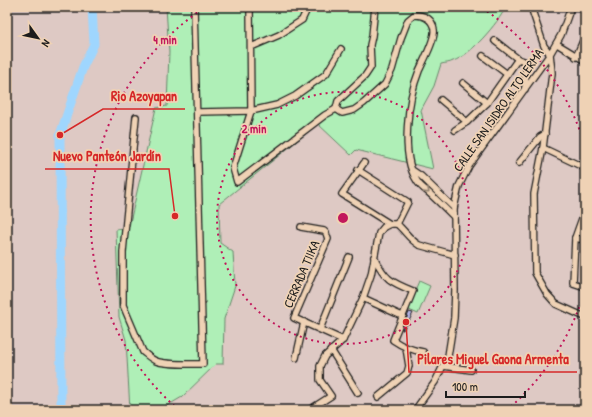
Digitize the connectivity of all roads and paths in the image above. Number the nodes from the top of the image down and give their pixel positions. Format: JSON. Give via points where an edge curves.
{"nodes":[{"id":1,"x":194,"y":7,"type":"edge"},
{"id":2,"x":250,"y":7,"type":"edge"},
{"id":3,"x":308,"y":7,"type":"edge"},
{"id":4,"x":375,"y":7,"type":"edge"},
{"id":5,"x":531,"y":7,"type":"edge"},
{"id":6,"x":571,"y":7,"type":"edge"},
{"id":7,"x":585,"y":36,"type":"edge"},
{"id":8,"x":495,"y":41,"type":"dead end"},
{"id":9,"x":557,"y":44,"type":"junction"},
{"id":10,"x":250,"y":47,"type":"junction"},
{"id":11,"x":342,"y":49,"type":"dead end"},
{"id":12,"x":550,"y":54,"type":"junction"},
{"id":13,"x":483,"y":56,"type":"dead end"},
{"id":14,"x":576,"y":57,"type":"junction"},
{"id":15,"x":518,"y":59,"type":"junction"},
{"id":16,"x":585,"y":61,"type":"edge"},
{"id":17,"x":507,"y":74,"type":"junction"},
{"id":18,"x":463,"y":83,"type":"dead end"},
{"id":19,"x":525,"y":90,"type":"junction"},
{"id":20,"x":441,"y":100,"type":"dead end"},
{"id":21,"x":487,"y":103,"type":"junction"},
{"id":22,"x":336,"y":109,"type":"junction"},
{"id":23,"x":251,"y":111,"type":"junction"},
{"id":24,"x":197,"y":112,"type":"junction"},
{"id":25,"x":136,"y":117,"type":"dead end"},
{"id":26,"x":466,"y":122,"type":"junction"},
{"id":27,"x":455,"y":130,"type":"dead end"},
{"id":28,"x":545,"y":134,"type":"junction"},
{"id":29,"x":543,"y":148,"type":"junction"},
{"id":30,"x":364,"y":163,"type":"dead end"},
{"id":31,"x":519,"y":163,"type":"dead end"},
{"id":32,"x":585,"y":168,"type":"edge"},
{"id":33,"x":358,"y":170,"type":"junction"},
{"id":34,"x":412,"y":170,"type":"junction"},
{"id":35,"x":454,"y":208,"type":"junction"},
{"id":36,"x":585,"y":210,"type":"edge"},
{"id":37,"x":454,"y":217,"type":"junction"},
{"id":38,"x":390,"y":224,"type":"junction"},
{"id":39,"x":397,"y":224,"type":"junction"},
{"id":40,"x":302,"y":227,"type":"dead end"},
{"id":41,"x":574,"y":238,"type":"junction"},
{"id":42,"x":585,"y":240,"type":"edge"},
{"id":43,"x":455,"y":255,"type":"junction"},
{"id":44,"x":374,"y":256,"type":"junction"},
{"id":45,"x":349,"y":257,"type":"dead end"},
{"id":46,"x":585,"y":288,"type":"edge"},
{"id":47,"x":362,"y":298,"type":"junction"},
{"id":48,"x":402,"y":316,"type":"junction"},
{"id":49,"x":585,"y":317,"type":"edge"},
{"id":50,"x":304,"y":322,"type":"junction"},
{"id":51,"x":320,"y":329,"type":"junction"},
{"id":52,"x":343,"y":340,"type":"junction"},
{"id":53,"x":406,"y":348,"type":"junction"},
{"id":54,"x":330,"y":350,"type":"junction"},
{"id":55,"x":423,"y":352,"type":"dead end"},
{"id":56,"x":296,"y":358,"type":"dead end"},
{"id":57,"x":443,"y":366,"type":"junction"},
{"id":58,"x":471,"y":370,"type":"dead end"},
{"id":59,"x":358,"y":393,"type":"dead end"},
{"id":60,"x":378,"y":397,"type":"dead end"},
{"id":61,"x":309,"y":410,"type":"edge"},
{"id":62,"x":415,"y":410,"type":"edge"}],
"edges":[{"from":1,"to":24,"type":"street"},
{"from":2,"to":10,"type":"street"},
{"from":3,"to":10,"type":"street","via":[[302,20],[279,35]]},
{"from":4,"to":22,"type":"street","via":[[370,45],[371,67],[338,101]]},
{"from":5,"to":12,"type":"street","via":[[544,46]]},
{"from":6,"to":9,"type":"street","name":"CALLE SAN ISIDRO ALTO LERMA"},
{"from":7,"to":14,"type":"street"},
{"from":8,"to":15,"type":"street"},
{"from":9,"to":12,"type":"street","name":"CALLE SAN ISIDRO ALTO LERMA"},
{"from":9,"to":14,"type":"street"},
{"from":10,"to":23,"type":"street"},
{"from":11,"to":23,"type":"street","via":[[326,74],[313,84],[277,104]]},
{"from":12,"to":19,"type":"street","name":"CALLE SAN ISIDRO ALTO LERMA"},
{"from":12,"to":28,"type":"street","via":[[552,73]]},
{"from":13,"to":17,"type":"street"},
{"from":14,"to":16,"type":"street"},
{"from":15,"to":17,"type":"street"},
{"from":15,"to":19,"type":"street","via":[[526,65]]},
{"from":17,"to":21,"type":"street"},
{"from":18,"to":21,"type":"street"},
{"from":19,"to":35,"type":"street","name":"CALLE SAN ISIDRO ALTO LERMA","via":[[469,166],[459,186]]},
{"from":20,"to":26,"type":"street"},
{"from":21,"to":26,"type":"street"},
{"from":22,"to":23,"type":"street","via":[[237,182],[233,168]]},
{"from":22,"to":34,"type":"street","via":[[342,113],[354,110],[386,84],[408,20],[414,15],[423,15],[431,21],[433,35],[418,74],[406,137]]},
{"from":23,"to":24,"type":"street"},
{"from":24,"to":25,"type":"street","via":[[203,364],[155,361],[148,356],[143,352],[123,305],[123,252]]},
{"from":26,"to":27,"type":"street"},
{"from":28,"to":29,"type":"street"},
{"from":28,"to":31,"type":"street"},
{"from":29,"to":32,"type":"street"},
{"from":29,"to":49,"type":"street","via":[[534,194],[535,272],[547,294],[556,304]]},
{"from":30,"to":33,"type":"street"},
{"from":33,"to":38,"type":"street","via":[[342,194]]},
{"from":33,"to":39,"type":"street","via":[[408,202]]},
{"from":34,"to":35,"type":"street"},
{"from":34,"to":37,"type":"street","one_way":true,"via":[[417,182]]},
{"from":35,"to":37,"type":"street","name":"CALLE SAN ISIDRO ALTO LERMA"},
{"from":36,"to":41,"type":"street"},
{"from":37,"to":43,"type":"street","name":"CALLE SAN ISIDRO ALTO LERMA"},
{"from":38,"to":39,"type":"street"},
{"from":38,"to":44,"type":"street","via":[[379,233]]},
{"from":39,"to":43,"type":"street","via":[[419,245]]},
{"from":40,"to":50,"type":"street","name":"CERRADA TIIKA","via":[[324,231],[328,239],[294,318]]},
{"from":41,"to":42,"type":"street"},
{"from":41,"to":46,"type":"street","via":[[573,283]]},
{"from":43,"to":57,"type":"street","name":"CALLE SAN ISIDRO ALTO LERMA","via":[[454,318],[448,356]]},
{"from":44,"to":47,"type":"street","via":[[371,275]]},
{"from":44,"to":48,"type":"street","via":[[388,279],[412,291]]},
{"from":45,"to":51,"type":"street"},
{"from":47,"to":48,"type":"street"},
{"from":47,"to":52,"type":"street"},
{"from":48,"to":53,"type":"street","via":[[393,340]]},
{"from":50,"to":51,"type":"street"},
{"from":50,"to":56,"type":"street"},
{"from":51,"to":52,"type":"street"},
{"from":52,"to":54,"type":"street"},
{"from":53,"to":55,"type":"street"},
{"from":53,"to":60,"type":"street","via":[[409,366],[407,373]]},
{"from":54,"to":59,"type":"street"},
{"from":54,"to":61,"type":"street","via":[[320,366],[320,380],[331,396]]},
{"from":57,"to":58,"type":"street"},
{"from":57,"to":62,"type":"street","name":"CALLE SAN ISIDRO ALTO LERMA"}]}
